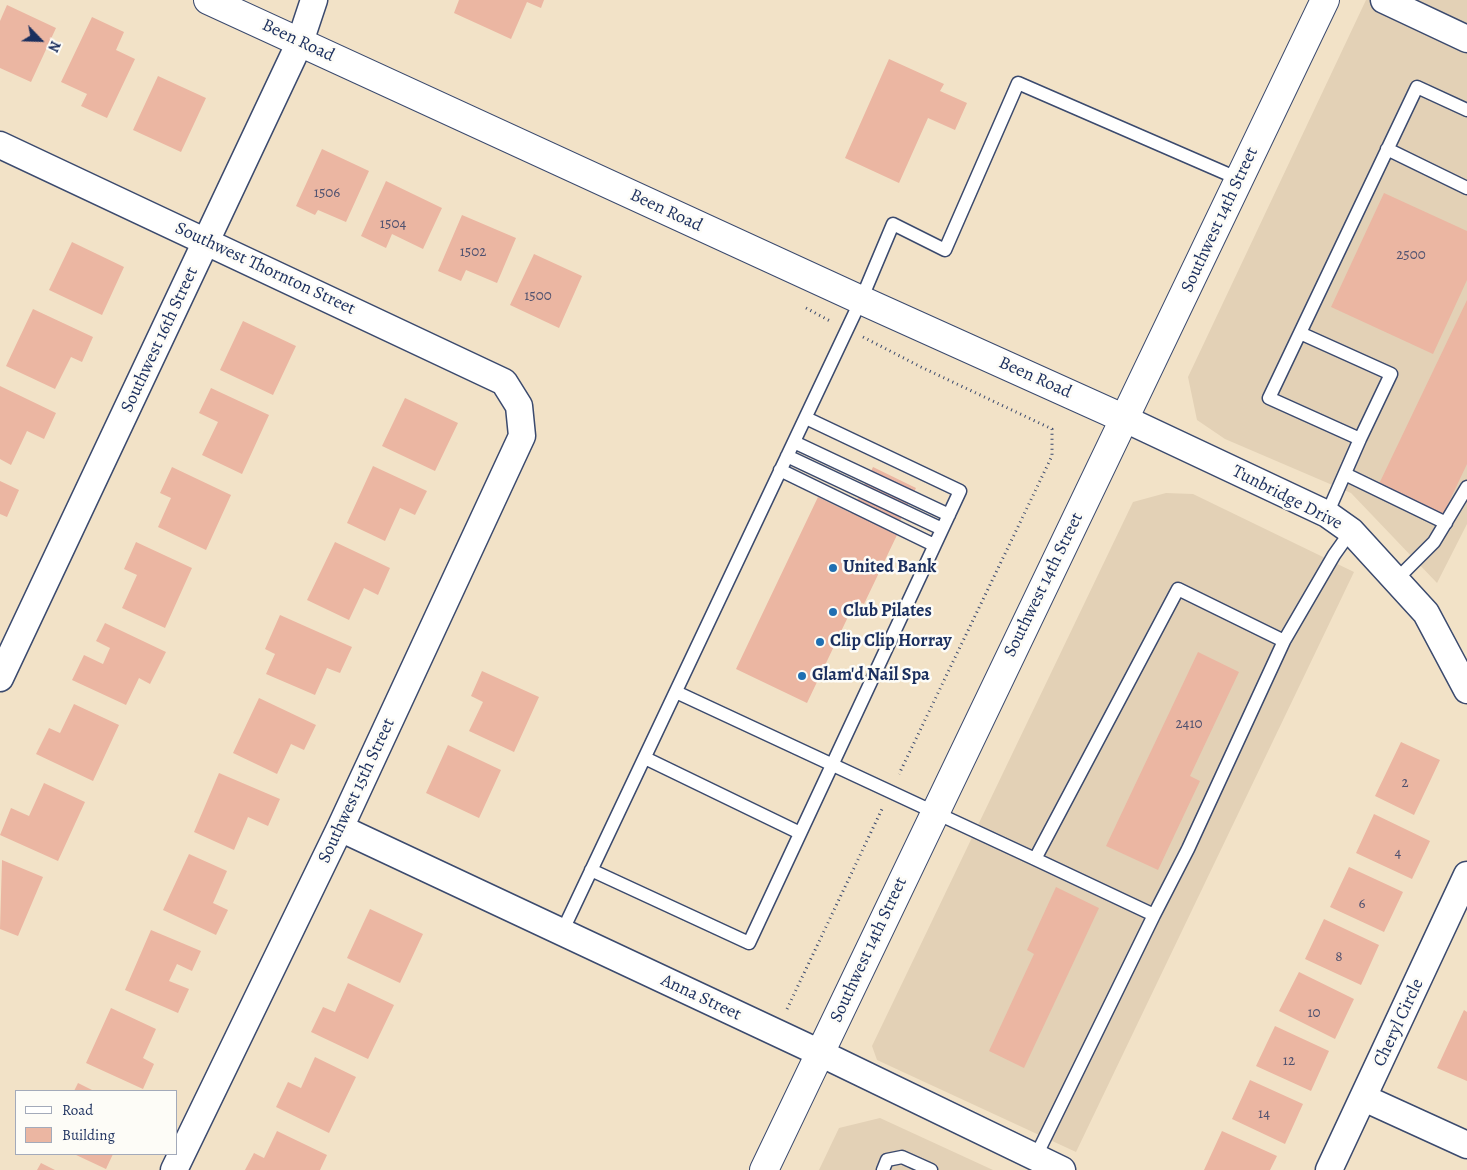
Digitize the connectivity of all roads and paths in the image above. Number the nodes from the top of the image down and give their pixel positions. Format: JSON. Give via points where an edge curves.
{"nodes":[{"id":1,"x":208,"y":0,"type":"edge"},
{"id":2,"x":314,"y":0,"type":"edge"},
{"id":3,"x":1325,"y":0,"type":"edge"},
{"id":4,"x":1384,"y":0,"type":"edge"},
{"id":5,"x":1467,"y":39,"type":"edge"},
{"id":6,"x":300,"y":42,"type":"junction"},
{"id":7,"x":1467,"y":110,"type":"edge"},
{"id":8,"x":0,"y":145,"type":"edge"},
{"id":9,"x":1388,"y":149,"type":"junction"},
{"id":10,"x":1239,"y":179,"type":"junction"},
{"id":11,"x":1467,"y":188,"type":"edge"},
{"id":12,"x":207,"y":241,"type":"junction"},
{"id":13,"x":861,"y":300,"type":"junction"},
{"id":14,"x":806,"y":308,"type":"dead end"},
{"id":15,"x":829,"y":320,"type":"dead end"},
{"id":16,"x":1300,"y":333,"type":"junction"},
{"id":17,"x":863,"y":338,"type":"dead end"},
{"id":18,"x":519,"y":406,"type":"joint"},
{"id":19,"x":806,"y":418,"type":"junction"},
{"id":20,"x":1125,"y":418,"type":"junction"},
{"id":21,"x":1360,"y":439,"type":"junction"},
{"id":22,"x":794,"y":442,"type":"junction"},
{"id":23,"x":787,"y":456,"type":"junction"},
{"id":24,"x":780,"y":470,"type":"junction"},
{"id":25,"x":1345,"y":474,"type":"junction"},
{"id":26,"x":1467,"y":487,"type":"edge"},
{"id":27,"x":1327,"y":514,"type":"junction"},
{"id":28,"x":949,"y":515,"type":"junction"},
{"id":29,"x":1446,"y":523,"type":"junction"},
{"id":30,"x":942,"y":529,"type":"junction"},
{"id":31,"x":1351,"y":531,"type":"junction"},
{"id":32,"x":934,"y":545,"type":"junction"},
{"id":33,"x":1396,"y":580,"type":"junction"},
{"id":34,"x":1284,"y":641,"type":"junction"},
{"id":35,"x":0,"y":678,"type":"edge"},
{"id":36,"x":1467,"y":690,"type":"edge"},
{"id":37,"x":676,"y":692,"type":"junction"},
{"id":38,"x":645,"y":758,"type":"junction"},
{"id":39,"x":832,"y":764,"type":"junction"},
{"id":40,"x":900,"y":771,"type":"dead end"},
{"id":41,"x":935,"y":812,"type":"junction"},
{"id":42,"x":879,"y":815,"type":"dead end"},
{"id":43,"x":340,"y":828,"type":"junction"},
{"id":44,"x":800,"y":832,"type":"junction"},
{"id":45,"x":1035,"y":859,"type":"junction"},
{"id":46,"x":592,"y":870,"type":"junction"},
{"id":47,"x":1467,"y":875,"type":"edge"},
{"id":48,"x":1154,"y":915,"type":"junction"},
{"id":49,"x":562,"y":932,"type":"junction"},
{"id":50,"x":776,"y":1032,"type":"junction"},
{"id":51,"x":820,"y":1053,"type":"junction"},
{"id":52,"x":1364,"y":1098,"type":"junction"},
{"id":53,"x":1467,"y":1145,"type":"edge"},
{"id":54,"x":1049,"y":1166,"type":"edge"},
{"id":55,"x":174,"y":1170,"type":"edge"},
{"id":56,"x":764,"y":1170,"type":"edge"},
{"id":57,"x":883,"y":1170,"type":"edge"},
{"id":58,"x":931,"y":1170,"type":"edge"},
{"id":59,"x":1329,"y":1170,"type":"edge"}],
"edges":[{"from":1,"to":6,"type":"main road","name":"Been Road"},
{"from":2,"to":6,"type":"street","name":"Southwest 16th Street"},
{"from":3,"to":10,"type":"main road","name":"Southwest 14th Street"},
{"from":4,"to":5,"type":"street"},
{"from":6,"to":12,"type":"street","name":"Southwest 16th Street"},
{"from":6,"to":13,"type":"main road","name":"Been Road"},
{"from":7,"to":9,"type":"lane","via":[[1417,87]]},
{"from":8,"to":12,"type":"street","name":"Southwest Thornton Street"},
{"from":9,"to":11,"type":"lane"},
{"from":9,"to":16,"type":"lane"},
{"from":10,"to":13,"type":"lane","via":[[1018,83],[945,250],[893,224]]},
{"from":10,"to":20,"type":"main road","name":"Southwest 14th Street"},
{"from":12,"to":18,"type":"street","name":"Southwest Thornton Street","via":[[504,382]]},
{"from":12,"to":35,"type":"street","name":"Southwest 16th Street"},
{"from":13,"to":19,"type":"lane"},
{"from":13,"to":20,"type":"main road","name":"Been Road"},
{"from":14,"to":15,"type":"path"},
{"from":16,"to":21,"type":"lane","via":[[1269,398]]},
{"from":16,"to":21,"type":"lane","via":[[1391,374]]},
{"from":17,"to":40,"type":"path","via":[[1052,429],[1052,456]]},
{"from":18,"to":43,"type":"street","name":"Southwest 15th Street","via":[[522,436]]},
{"from":19,"to":22,"type":"lane"},
{"from":19,"to":28,"type":"lane","via":[[960,491]]},
{"from":20,"to":27,"type":"street","name":"Tunbridge Drive"},
{"from":20,"to":41,"type":"main road","name":"Southwest 14th Street"},
{"from":21,"to":25,"type":"lane"},
{"from":22,"to":23,"type":"lane"},
{"from":22,"to":28,"type":"lane"},
{"from":23,"to":24,"type":"lane"},
{"from":23,"to":30,"type":"lane"},
{"from":24,"to":32,"type":"lane"},
{"from":24,"to":37,"type":"lane"},
{"from":25,"to":27,"type":"lane"},
{"from":25,"to":29,"type":"lane"},
{"from":26,"to":29,"type":"lane"},
{"from":27,"to":31,"type":"street","name":"Tunbridge Drive"},
{"from":28,"to":30,"type":"lane"},
{"from":29,"to":33,"type":"lane","via":[[1434,542]]},
{"from":30,"to":32,"type":"lane"},
{"from":31,"to":33,"type":"street","name":"Tunbridge Drive"},
{"from":31,"to":34,"type":"lane","via":[[1334,554]]},
{"from":32,"to":39,"type":"lane"},
{"from":33,"to":36,"type":"street","name":"Tunbridge Drive","via":[[1426,613]]},
{"from":34,"to":45,"type":"lane","via":[[1178,589]]},
{"from":34,"to":48,"type":"lane","via":[[1188,850]]},
{"from":37,"to":38,"type":"lane"},
{"from":37,"to":39,"type":"lane"},
{"from":38,"to":44,"type":"lane"},
{"from":38,"to":46,"type":"lane"},
{"from":39,"to":41,"type":"lane"},
{"from":39,"to":44,"type":"lane"},
{"from":41,"to":45,"type":"lane"},
{"from":41,"to":51,"type":"main road","name":"Southwest 14th Street"},
{"from":42,"to":50,"type":"path"},
{"from":43,"to":49,"type":"street","name":"Anna Street"},
{"from":43,"to":55,"type":"street","name":"Southwest 15th Street"},
{"from":44,"to":46,"type":"lane","via":[[748,943]]},
{"from":45,"to":48,"type":"lane"},
{"from":46,"to":49,"type":"lane"},
{"from":47,"to":52,"type":"street","name":"Cheryl Circle"},
{"from":48,"to":54,"type":"lane"},
{"from":49,"to":50,"type":"street","name":"Anna Street"},
{"from":50,"to":51,"type":"street","name":"Anna Street"},
{"from":51,"to":54,"type":"street","name":"Anna Street"},
{"from":51,"to":56,"type":"main road","name":"Southwest 14th Street"},
{"from":52,"to":53,"type":"street"},
{"from":52,"to":59,"type":"street","name":"Cheryl Circle"},
{"from":57,"to":58,"type":"lane","via":[[887,1160],[902,1157]]}]}
